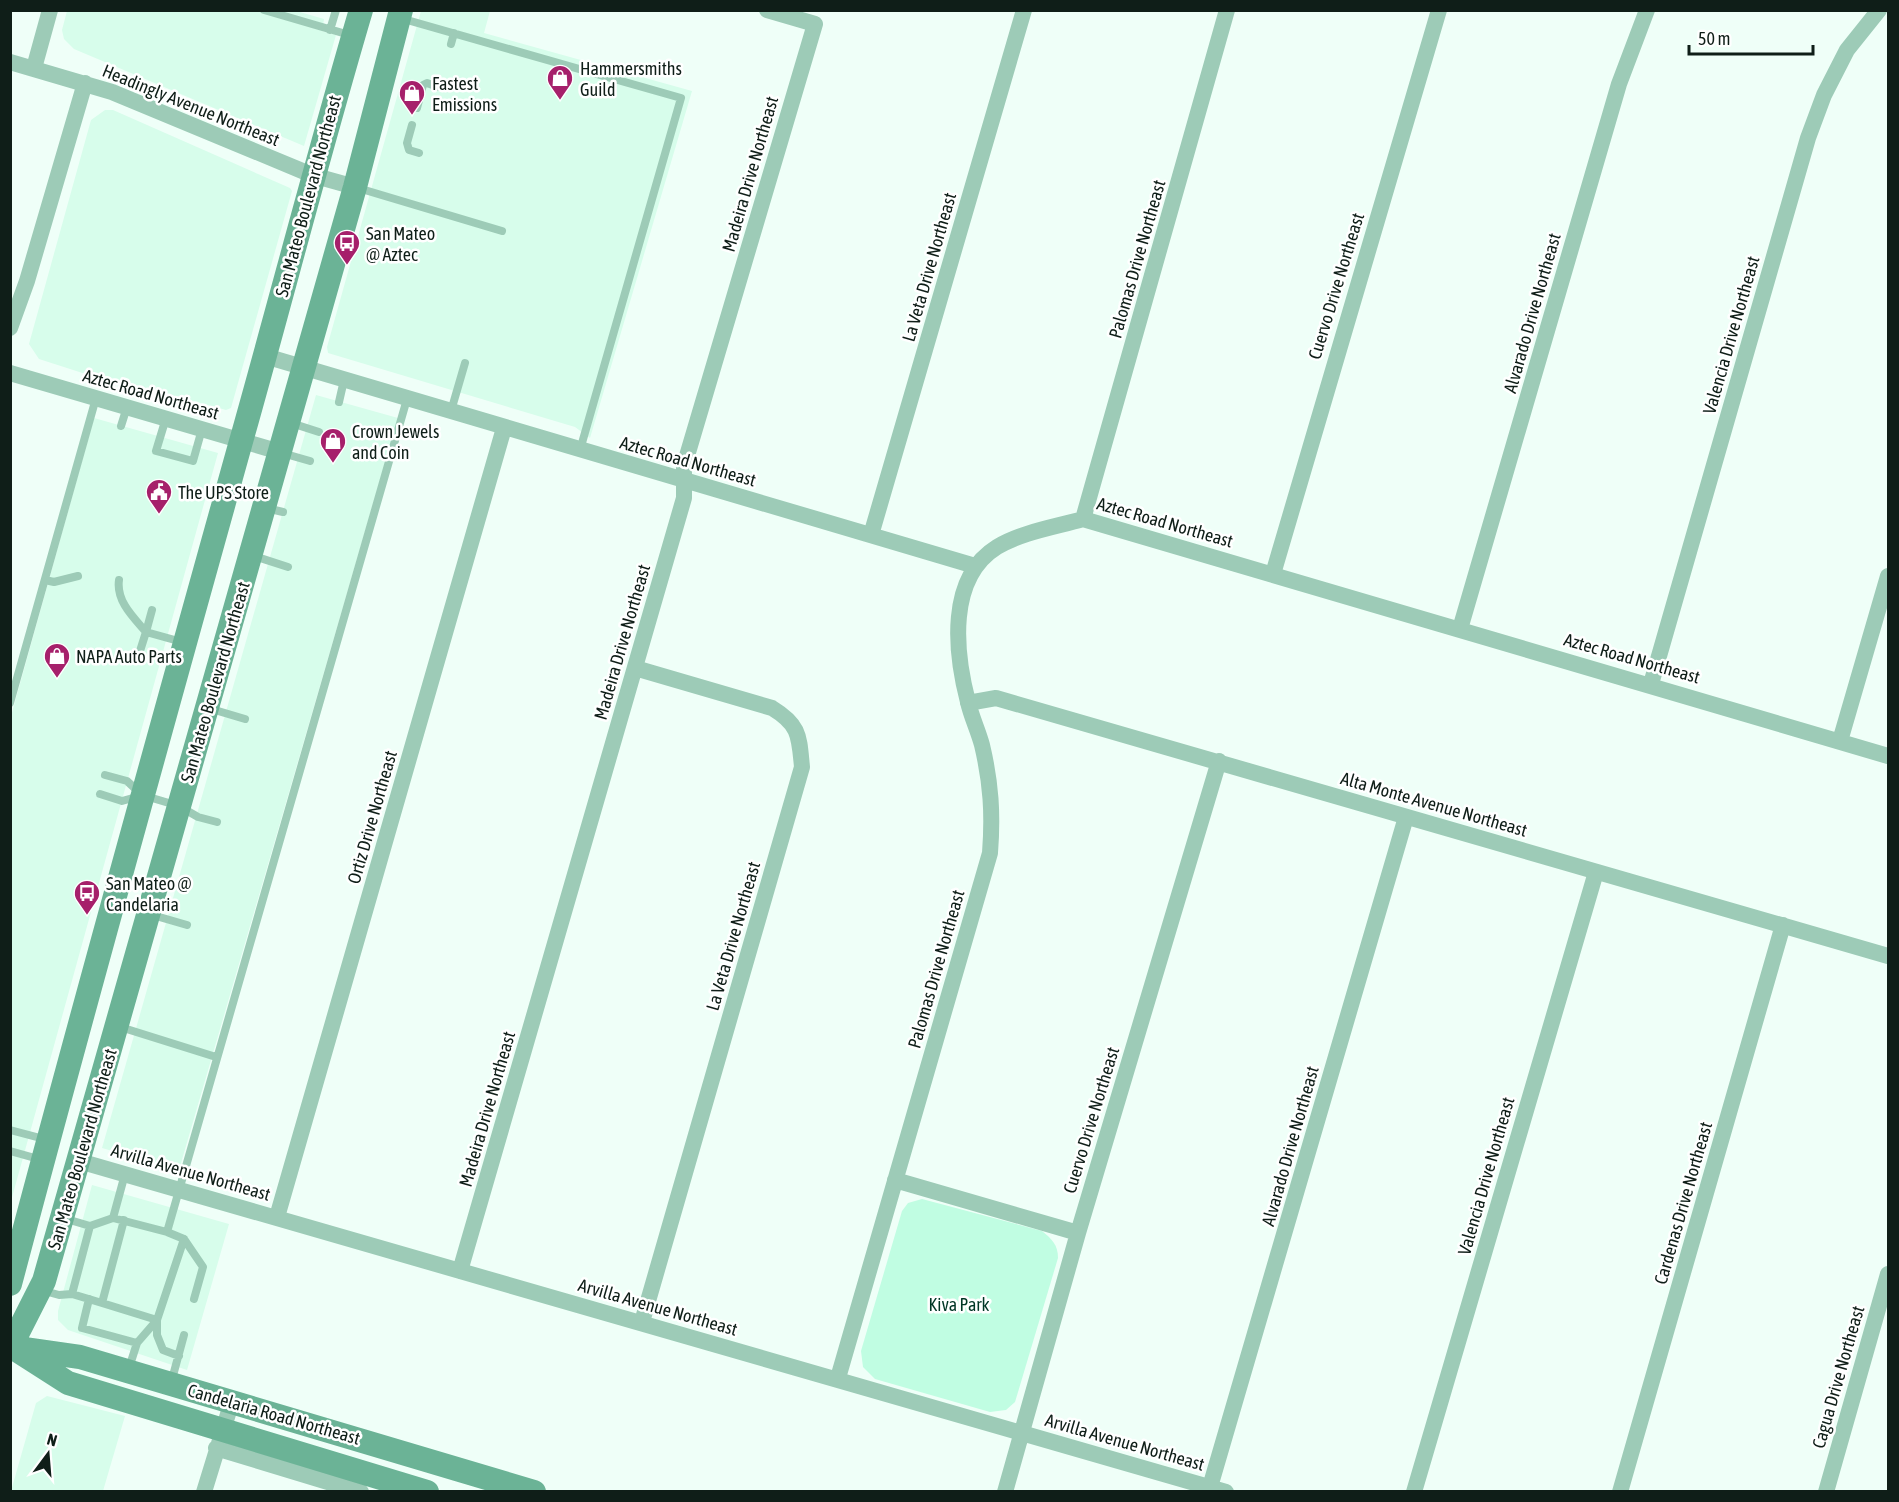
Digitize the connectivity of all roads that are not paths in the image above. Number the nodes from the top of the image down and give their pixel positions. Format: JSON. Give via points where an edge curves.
{"nodes":[{"id":1,"x":50,"y":10,"type":"edge"},
{"id":2,"x":264,"y":10,"type":"edge"},
{"id":3,"x":336,"y":10,"type":"edge"},
{"id":4,"x":361,"y":10,"type":"edge"},
{"id":5,"x":767,"y":10,"type":"edge"},
{"id":6,"x":1024,"y":10,"type":"edge"},
{"id":7,"x":1227,"y":10,"type":"edge"},
{"id":8,"x":1439,"y":10,"type":"edge"},
{"id":9,"x":1647,"y":10,"type":"edge"},
{"id":10,"x":1879,"y":10,"type":"edge"},
{"id":11,"x":400,"y":14,"type":"edge"},
{"id":12,"x":342,"y":33,"type":"junction"},
{"id":13,"x":454,"y":33,"type":"junction"},
{"id":14,"x":451,"y":44,"type":"dead end"},
{"id":15,"x":10,"y":62,"type":"edge"},
{"id":16,"x":34,"y":68,"type":"junction"},
{"id":17,"x":85,"y":83,"type":"junction"},
{"id":18,"x":438,"y":87,"type":"dead end"},
{"id":19,"x":417,"y":108,"type":"dead end"},
{"id":20,"x":412,"y":125,"type":"dead end"},
{"id":21,"x":419,"y":153,"type":"dead end"},
{"id":22,"x":312,"y":175,"type":"junction"},
{"id":23,"x":355,"y":187,"type":"junction"},
{"id":24,"x":502,"y":231,"type":"dead end"},
{"id":25,"x":10,"y":277,"type":"edge"},
{"id":26,"x":27,"y":281,"type":"junction"},
{"id":27,"x":10,"y":328,"type":"edge"},
{"id":28,"x":265,"y":356,"type":"junction"},
{"id":29,"x":465,"y":363,"type":"dead end"},
{"id":30,"x":303,"y":367,"type":"junction"},
{"id":31,"x":10,"y":373,"type":"edge"},
{"id":32,"x":344,"y":380,"type":"junction"},
{"id":33,"x":96,"y":398,"type":"junction"},
{"id":34,"x":407,"y":399,"type":"junction"},
{"id":35,"x":339,"y":402,"type":"dead end"},
{"id":36,"x":127,"y":407,"type":"junction"},
{"id":37,"x":451,"y":412,"type":"junction"},
{"id":38,"x":166,"y":418,"type":"junction"},
{"id":39,"x":288,"y":422,"type":"junction"},
{"id":40,"x":121,"y":426,"type":"dead end"},
{"id":41,"x":504,"y":428,"type":"junction"},
{"id":42,"x":202,"y":429,"type":"junction"},
{"id":43,"x":319,"y":432,"type":"dead end"},
{"id":44,"x":242,"y":440,"type":"junction"},
{"id":45,"x":580,"y":450,"type":"junction"},
{"id":46,"x":280,"y":452,"type":"junction"},
{"id":47,"x":310,"y":461,"type":"dead end"},
{"id":48,"x":684,"y":480,"type":"junction"},
{"id":49,"x":1083,"y":519,"type":"junction"},
{"id":50,"x":871,"y":535,"type":"junction"},
{"id":51,"x":250,"y":555,"type":"junction"},
{"id":52,"x":975,"y":566,"type":"junction"},
{"id":53,"x":288,"y":567,"type":"dead end"},
{"id":54,"x":1273,"y":574,"type":"junction"},
{"id":55,"x":78,"y":576,"type":"dead end"},
{"id":56,"x":1888,"y":576,"type":"edge"},
{"id":57,"x":45,"y":580,"type":"junction"},
{"id":58,"x":120,"y":580,"type":"dead end"},
{"id":59,"x":152,"y":610,"type":"dead end"},
{"id":60,"x":1461,"y":629,"type":"junction"},
{"id":61,"x":146,"y":632,"type":"junction"},
{"id":62,"x":185,"y":643,"type":"junction"},
{"id":63,"x":140,"y":651,"type":"dead end"},
{"id":64,"x":635,"y":668,"type":"junction"},
{"id":65,"x":1651,"y":684,"type":"junction"},
{"id":66,"x":10,"y":703,"type":"edge"},
{"id":67,"x":968,"y":703,"type":"junction"},
{"id":68,"x":207,"y":708,"type":"junction"},
{"id":69,"x":245,"y":719,"type":"dead end"},
{"id":70,"x":1840,"y":741,"type":"junction"},
{"id":71,"x":1888,"y":756,"type":"edge"},
{"id":72,"x":1219,"y":761,"type":"junction"},
{"id":73,"x":105,"y":775,"type":"dead end"},
{"id":74,"x":100,"y":794,"type":"dead end"},
{"id":75,"x":142,"y":795,"type":"junction"},
{"id":76,"x":179,"y":806,"type":"junction"},
{"id":77,"x":1406,"y":817,"type":"junction"},
{"id":78,"x":216,"y":822,"type":"dead end"},
{"id":79,"x":1596,"y":872,"type":"junction"},
{"id":80,"x":149,"y":914,"type":"junction"},
{"id":81,"x":187,"y":925,"type":"dead end"},
{"id":82,"x":1784,"y":925,"type":"junction"},
{"id":83,"x":1888,"y":956,"type":"edge"},
{"id":84,"x":93,"y":971,"type":"junction"},
{"id":85,"x":117,"y":1026,"type":"junction"},
{"id":86,"x":216,"y":1057,"type":"junction"},
{"id":87,"x":10,"y":1130,"type":"edge"},
{"id":88,"x":45,"y":1150,"type":"junction"},
{"id":89,"x":10,"y":1151,"type":"edge"},
{"id":90,"x":79,"y":1161,"type":"junction"},
{"id":91,"x":125,"y":1174,"type":"junction"},
{"id":92,"x":895,"y":1180,"type":"junction"},
{"id":93,"x":177,"y":1189,"type":"junction"},
{"id":94,"x":277,"y":1217,"type":"junction"},
{"id":95,"x":62,"y":1218,"type":"junction"},
{"id":96,"x":113,"y":1218,"type":"junction"},
{"id":97,"x":124,"y":1221,"type":"junction"},
{"id":98,"x":90,"y":1226,"type":"junction"},
{"id":99,"x":167,"y":1232,"type":"junction"},
{"id":100,"x":1078,"y":1233,"type":"junction"},
{"id":101,"x":184,"y":1239,"type":"junction"},
{"id":102,"x":460,"y":1271,"type":"junction"},
{"id":103,"x":1888,"y":1274,"type":"edge"},
{"id":104,"x":10,"y":1284,"type":"edge"},
{"id":105,"x":40,"y":1290,"type":"junction"},
{"id":106,"x":72,"y":1294,"type":"junction"},
{"id":107,"x":88,"y":1299,"type":"junction"},
{"id":108,"x":194,"y":1299,"type":"dead end"},
{"id":109,"x":102,"y":1303,"type":"junction"},
{"id":110,"x":158,"y":1320,"type":"junction"},
{"id":111,"x":642,"y":1322,"type":"junction"},
{"id":112,"x":10,"y":1331,"type":"edge"},
{"id":113,"x":184,"y":1335,"type":"dead end"},
{"id":114,"x":137,"y":1343,"type":"junction"},
{"id":115,"x":11,"y":1347,"type":"edge"},
{"id":116,"x":179,"y":1356,"type":"junction"},
{"id":117,"x":128,"y":1371,"type":"junction"},
{"id":118,"x":838,"y":1378,"type":"junction"},
{"id":119,"x":171,"y":1384,"type":"junction"},
{"id":120,"x":232,"y":1401,"type":"junction"},
{"id":121,"x":1022,"y":1432,"type":"junction"},
{"id":122,"x":219,"y":1439,"type":"junction"},
{"id":123,"x":1218,"y":1489,"type":"edge"},
{"id":124,"x":204,"y":1491,"type":"edge"},
{"id":125,"x":361,"y":1491,"type":"edge"},
{"id":126,"x":427,"y":1491,"type":"edge"},
{"id":127,"x":534,"y":1491,"type":"edge"},
{"id":128,"x":1005,"y":1491,"type":"edge"},
{"id":129,"x":1414,"y":1491,"type":"edge"},
{"id":130,"x":1620,"y":1491,"type":"edge"},
{"id":131,"x":1826,"y":1491,"type":"edge"}],
"edges":[{"from":1,"to":16,"type":"street"},
{"from":2,"to":12,"type":"lane"},
{"from":3,"to":12,"type":"lane"},
{"from":4,"to":12,"type":"main road","name":"San Mateo Boulevard Northeast"},
{"from":5,"to":48,"type":"street","name":"Madeira Drive Northeast","via":[[815,24],[684,466]]},
{"from":6,"to":50,"type":"street","name":"La Veta Drive Northeast"},
{"from":7,"to":49,"type":"street","name":"Palomas Drive Northeast"},
{"from":8,"to":54,"type":"street","name":"Cuervo Drive Northeast"},
{"from":9,"to":60,"type":"street","name":"Alvarado Drive Northeast","via":[[1616,96]]},
{"from":10,"to":65,"type":"street","name":"Valencia Drive Northeast","via":[[1848,50],[1824,95],[1808,138]]},
{"from":11,"to":13,"type":"lane"},
{"from":11,"to":23,"type":"main road","name":"San Mateo Boulevard Northeast"},
{"from":12,"to":22,"type":"main road","name":"San Mateo Boulevard Northeast"},
{"from":13,"to":14,"type":"lane"},
{"from":13,"to":45,"type":"lane","via":[[681,98],[589,400]]},
{"from":15,"to":16,"type":"street","name":"Headingly Avenue Northeast"},
{"from":16,"to":17,"type":"street","name":"Headingly Avenue Northeast"},
{"from":17,"to":22,"type":"street","name":"Headingly Avenue Northeast"},
{"from":17,"to":26,"type":"street"},
{"from":18,"to":19,"type":"lane","via":[[423,85]]},
{"from":20,"to":21,"type":"lane","via":[[407,143],[409,150]]},
{"from":22,"to":23,"type":"street","name":"Headingly Avenue Northeast"},
{"from":22,"to":28,"type":"main road","name":"San Mateo Boulevard Northeast"},
{"from":23,"to":24,"type":"lane"},
{"from":23,"to":30,"type":"main road","name":"San Mateo Boulevard Northeast"},
{"from":25,"to":26,"type":"street"},
{"from":26,"to":27,"type":"street"},
{"from":28,"to":30,"type":"street","name":"Aztec Road Northeast"},
{"from":28,"to":44,"type":"main road","name":"San Mateo Boulevard Northeast"},
{"from":29,"to":37,"type":"lane"},
{"from":30,"to":32,"type":"street","name":"Aztec Road Northeast"},
{"from":30,"to":39,"type":"main road","name":"San Mateo Boulevard Northeast"},
{"from":31,"to":33,"type":"street","name":"Aztec Road Northeast"},
{"from":32,"to":34,"type":"street","name":"Aztec Road Northeast"},
{"from":32,"to":35,"type":"lane"},
{"from":33,"to":36,"type":"street","name":"Aztec Road Northeast"},
{"from":33,"to":57,"type":"lane"},
{"from":34,"to":37,"type":"street","name":"Aztec Road Northeast"},
{"from":34,"to":86,"type":"lane","via":[[392,436]]},
{"from":36,"to":38,"type":"street","name":"Aztec Road Northeast"},
{"from":36,"to":40,"type":"lane"},
{"from":37,"to":41,"type":"street","name":"Aztec Road Northeast"},
{"from":38,"to":42,"type":"street","name":"Aztec Road Northeast"},
{"from":38,"to":42,"type":"lane","via":[[156,451],[193,461]]},
{"from":39,"to":43,"type":"lane"},
{"from":39,"to":46,"type":"main road","name":"San Mateo Boulevard Northeast"},
{"from":41,"to":45,"type":"street","name":"Aztec Road Northeast"},
{"from":41,"to":94,"type":"street","name":"Ortiz Drive Northeast"},
{"from":42,"to":44,"type":"street","name":"Aztec Road Northeast"},
{"from":44,"to":46,"type":"street","name":"Aztec Road Northeast"},
{"from":44,"to":62,"type":"main road","name":"San Mateo Boulevard Northeast"},
{"from":45,"to":48,"type":"street","name":"Aztec Road Northeast"},
{"from":46,"to":47,"type":"lane"},
{"from":46,"to":51,"type":"main road","name":"San Mateo Boulevard Northeast","via":[[273,510]]},
{"from":48,"to":50,"type":"street","name":"Aztec Road Northeast"},
{"from":48,"to":64,"type":"street","name":"Madeira Drive Northeast","via":[[684,498]]},
{"from":49,"to":52,"type":"street","name":"Aztec Road Northeast","via":[[1025,535],[997,548]]},
{"from":49,"to":54,"type":"street","name":"Aztec Road Northeast"},
{"from":50,"to":52,"type":"street","name":"Aztec Road Northeast"},
{"from":51,"to":53,"type":"lane"},
{"from":51,"to":68,"type":"main road","name":"San Mateo Boulevard Northeast"},
{"from":52,"to":67,"type":"street","name":"Palomas Drive Northeast","via":[[965,586],[959,621],[958,655]]},
{"from":54,"to":60,"type":"street","name":"Aztec Road Northeast"},
{"from":55,"to":57,"type":"lane","via":[[54,582]]},
{"from":56,"to":70,"type":"street"},
{"from":57,"to":66,"type":"lane"},
{"from":58,"to":61,"type":"lane","via":[[118,588],[124,607]]},
{"from":59,"to":61,"type":"lane"},
{"from":60,"to":65,"type":"street","name":"Aztec Road Northeast"},
{"from":61,"to":62,"type":"lane"},
{"from":61,"to":63,"type":"lane"},
{"from":62,"to":75,"type":"main road","name":"San Mateo Boulevard Northeast"},
{"from":64,"to":102,"type":"street","name":"Madeira Drive Northeast"},
{"from":64,"to":111,"type":"street","name":"La Veta Drive Northeast","via":[[772,708],[789,718],[799,738],[802,768]]},
{"from":65,"to":70,"type":"street","name":"Aztec Road Northeast"},
{"from":67,"to":72,"type":"street","name":"Alta Monte Avenue Northeast","via":[[996,698]]},
{"from":67,"to":92,"type":"street","name":"Palomas Drive Northeast","via":[[981,744],[993,809],[990,853]]},
{"from":68,"to":69,"type":"lane"},
{"from":68,"to":76,"type":"main road","name":"San Mateo Boulevard Northeast"},
{"from":70,"to":71,"type":"street","name":"Aztec Road Northeast"},
{"from":72,"to":77,"type":"street","name":"Alta Monte Avenue Northeast"},
{"from":72,"to":100,"type":"street","name":"Cuervo Drive Northeast"},
{"from":73,"to":75,"type":"lane","via":[[127,781]]},
{"from":74,"to":75,"type":"lane","via":[[122,801]]},
{"from":75,"to":76,"type":"lane"},
{"from":75,"to":84,"type":"main road","name":"San Mateo Boulevard Northeast"},
{"from":76,"to":78,"type":"lane"},
{"from":76,"to":80,"type":"main road","name":"San Mateo Boulevard Northeast"},
{"from":77,"to":79,"type":"street","name":"Alta Monte Avenue Northeast"},
{"from":77,"to":123,"type":"street","name":"Alvarado Drive Northeast"},
{"from":79,"to":82,"type":"street","name":"Alta Monte Avenue Northeast"},
{"from":79,"to":129,"type":"street","name":"Valencia Drive Northeast"},
{"from":80,"to":81,"type":"lane"},
{"from":80,"to":85,"type":"main road","name":"San Mateo Boulevard Northeast"},
{"from":82,"to":83,"type":"street","name":"Alta Monte Avenue Northeast"},
{"from":82,"to":130,"type":"street","name":"Cardenas Drive Northeast"},
{"from":84,"to":88,"type":"main road","name":"San Mateo Boulevard Northeast"},
{"from":84,"to":90,"type":"main road","via":[[92,1034],[66,1131],[69,1151]]},
{"from":85,"to":86,"type":"lane"},
{"from":85,"to":90,"type":"main road","name":"San Mateo Boulevard Northeast"},
{"from":86,"to":93,"type":"lane"},
{"from":87,"to":88,"type":"lane"},
{"from":88,"to":89,"type":"lane"},
{"from":88,"to":104,"type":"main road","name":"San Mateo Boulevard Northeast"},
{"from":90,"to":91,"type":"street","name":"Arvilla Avenue Northeast"},
{"from":90,"to":95,"type":"main road","name":"San Mateo Boulevard Northeast"},
{"from":91,"to":93,"type":"street","name":"Arvilla Avenue Northeast"},
{"from":91,"to":96,"type":"lane"},
{"from":92,"to":100,"type":"street"},
{"from":92,"to":118,"type":"street","name":"Palomas Drive Northeast"},
{"from":93,"to":94,"type":"street","name":"Arvilla Avenue Northeast"},
{"from":93,"to":99,"type":"lane"},
{"from":94,"to":102,"type":"street","name":"Arvilla Avenue Northeast"},
{"from":95,"to":98,"type":"lane"},
{"from":95,"to":105,"type":"main road","name":"San Mateo Boulevard Northeast"},
{"from":96,"to":97,"type":"lane"},
{"from":96,"to":98,"type":"lane"},
{"from":97,"to":99,"type":"lane"},
{"from":97,"to":109,"type":"lane"},
{"from":98,"to":106,"type":"lane"},
{"from":99,"to":101,"type":"lane"},
{"from":100,"to":121,"type":"street","name":"Cuervo Drive Northeast"},
{"from":101,"to":108,"type":"lane","via":[[203,1267]]},
{"from":101,"to":110,"type":"lane"},
{"from":102,"to":111,"type":"street","name":"Arvilla Avenue Northeast"},
{"from":103,"to":131,"type":"street","name":"Cagua Drive Northeast"},
{"from":105,"to":106,"type":"lane"},
{"from":105,"to":115,"type":"main road","name":"San Mateo Boulevard Northeast"},
{"from":106,"to":107,"type":"lane"},
{"from":107,"to":109,"type":"lane"},
{"from":107,"to":114,"type":"lane","via":[[82,1328]]},
{"from":109,"to":110,"type":"lane"},
{"from":110,"to":114,"type":"lane"},
{"from":110,"to":116,"type":"lane","via":[[157,1335],[164,1350]]},
{"from":111,"to":118,"type":"street","name":"Arvilla Avenue Northeast"},
{"from":112,"to":115,"type":"main road"},
{"from":113,"to":116,"type":"lane"},
{"from":114,"to":117,"type":"lane"},
{"from":115,"to":117,"type":"main road","name":"Candelaria Road Northeast","via":[[81,1357]]},
{"from":115,"to":122,"type":"main road","name":"Candelaria Road Northeast","via":[[69,1383]]},
{"from":116,"to":119,"type":"lane"},
{"from":117,"to":119,"type":"main road","name":"Candelaria Road Northeast"},
{"from":118,"to":121,"type":"street","name":"Arvilla Avenue Northeast"},
{"from":119,"to":120,"type":"main road","name":"Candelaria Road Northeast"},
{"from":120,"to":122,"type":"street"},
{"from":120,"to":127,"type":"main road","name":"Candelaria Road Northeast"},
{"from":121,"to":123,"type":"street","name":"Arvilla Avenue Northeast"},
{"from":121,"to":128,"type":"street","name":"Cuervo Drive Northeast"},
{"from":122,"to":124,"type":"street"},
{"from":122,"to":125,"type":"street"},
{"from":122,"to":126,"type":"main road","name":"Candelaria Road Northeast"}]}
